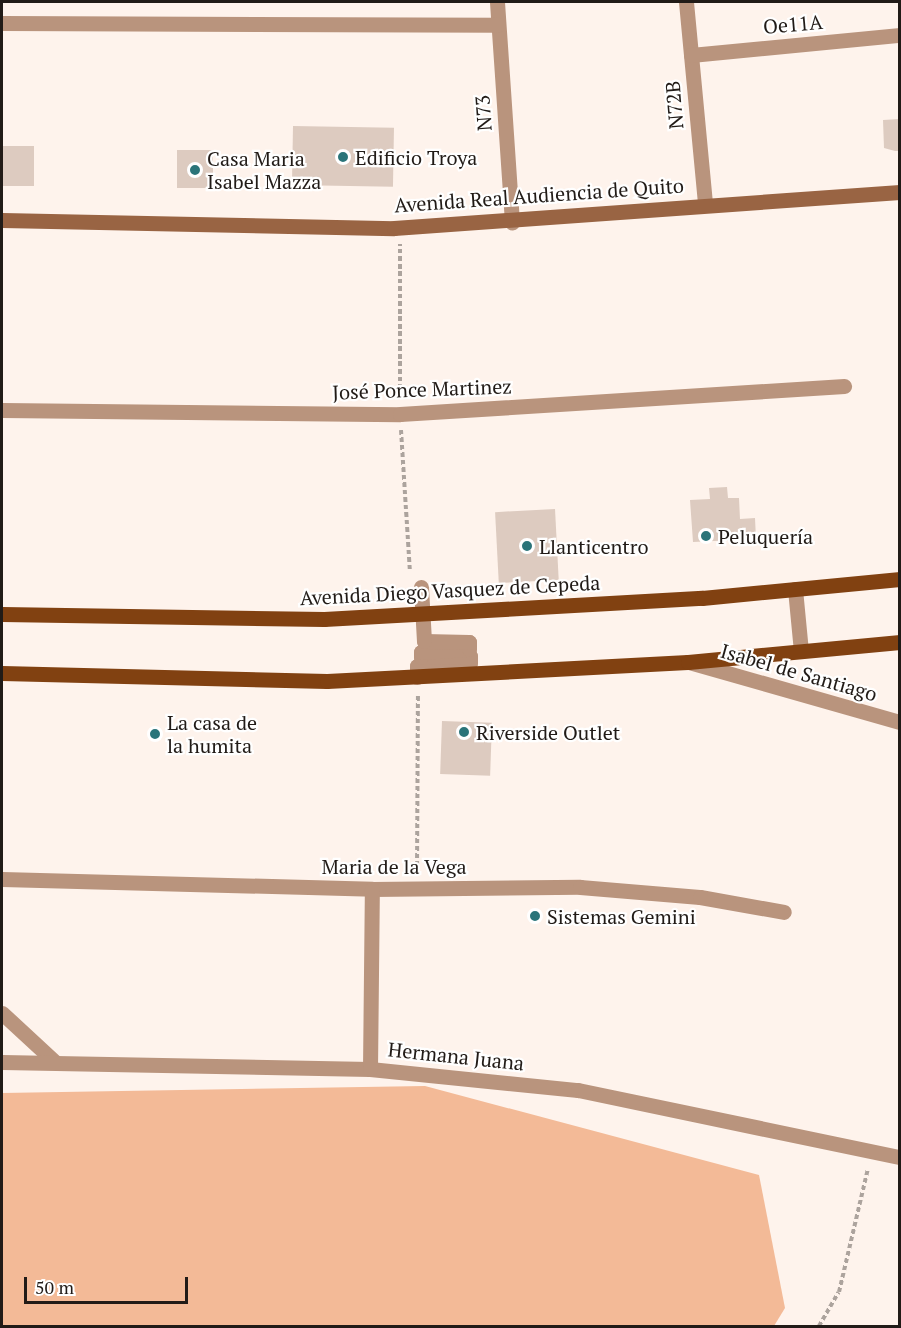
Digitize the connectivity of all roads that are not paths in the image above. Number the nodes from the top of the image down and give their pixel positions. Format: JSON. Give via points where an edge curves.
{"nodes":[{"id":1,"x":497,"y":2,"type":"edge"},
{"id":2,"x":686,"y":2,"type":"edge"},
{"id":3,"x":2,"y":22,"type":"edge"},
{"id":4,"x":498,"y":25,"type":"junction"},
{"id":5,"x":900,"y":35,"type":"edge"},
{"id":6,"x":691,"y":55,"type":"junction"},
{"id":7,"x":900,"y":192,"type":"edge"},
{"id":8,"x":705,"y":204,"type":"junction"},
{"id":9,"x":2,"y":220,"type":"edge"},
{"id":10,"x":512,"y":222,"type":"junction"},
{"id":11,"x":844,"y":386,"type":"dead end"},
{"id":12,"x":2,"y":410,"type":"edge"},
{"id":13,"x":900,"y":579,"type":"edge"},
{"id":14,"x":422,"y":587,"type":"road end"},
{"id":15,"x":795,"y":589,"type":"junction"},
{"id":16,"x":2,"y":614,"type":"edge"},
{"id":17,"x":423,"y":614,"type":"junction"},
{"id":18,"x":900,"y":642,"type":"edge"},
{"id":19,"x":801,"y":651,"type":"junction"},
{"id":20,"x":688,"y":662,"type":"junction"},
{"id":21,"x":2,"y":673,"type":"edge"},
{"id":22,"x":417,"y":676,"type":"junction"},
{"id":23,"x":900,"y":722,"type":"edge"},
{"id":24,"x":2,"y":879,"type":"edge"},
{"id":25,"x":372,"y":889,"type":"junction"},
{"id":26,"x":784,"y":912,"type":"dead end"},
{"id":27,"x":2,"y":1013,"type":"edge"},
{"id":28,"x":54,"y":1061,"type":"junction"},
{"id":29,"x":2,"y":1062,"type":"edge"},
{"id":30,"x":370,"y":1069,"type":"junction"},
{"id":31,"x":900,"y":1157,"type":"edge"}],
"edges":[{"from":1,"to":4,"type":"street","name":"N73"},
{"from":2,"to":6,"type":"street","name":"N72B"},
{"from":3,"to":4,"type":"street"},
{"from":4,"to":10,"type":"street","name":"N73"},
{"from":5,"to":6,"type":"street","name":"Oe11A"},
{"from":6,"to":8,"type":"street","name":"N72B"},
{"from":7,"to":8,"type":"main road","name":"Avenida Real Audiencia de Quito"},
{"from":8,"to":10,"type":"main road","name":"Avenida Real Audiencia de Quito"},
{"from":9,"to":10,"type":"main road","name":"Avenida Real Audiencia de Quito","via":[[394,228]]},
{"from":11,"to":12,"type":"street","name":"José Ponce Martinez","via":[[400,414]]},
{"from":13,"to":15,"type":"main road","name":"Avenida Diego Vasquez de Cepeda"},
{"from":14,"to":17,"type":"street"},
{"from":15,"to":17,"type":"main road","name":"Avenida Diego Vasquez de Cepeda"},
{"from":15,"to":19,"type":"street"},
{"from":16,"to":17,"type":"main road","name":"Avenida Diego Vasquez de Cepeda","via":[[324,619]]},
{"from":17,"to":22,"type":"street","via":[[424,642],[469,642],[469,649],[421,652],[422,657],[470,656],[470,663],[417,666]]},
{"from":18,"to":19,"type":"main road"},
{"from":19,"to":20,"type":"main road"},
{"from":20,"to":22,"type":"main road"},
{"from":20,"to":23,"type":"street","name":"Isabel de Santiago"},
{"from":21,"to":22,"type":"main road","via":[[327,681]]},
{"from":24,"to":25,"type":"street","name":"Maria de la Vega"},
{"from":25,"to":26,"type":"street","name":"Maria de la Vega","via":[[580,887],[700,897]]},
{"from":25,"to":30,"type":"street"},
{"from":27,"to":28,"type":"street"},
{"from":28,"to":29,"type":"street","name":"Hermana Juana"},
{"from":28,"to":30,"type":"street","name":"Hermana Juana"},
{"from":30,"to":31,"type":"street","name":"Hermana Juana","via":[[578,1090]]}]}
